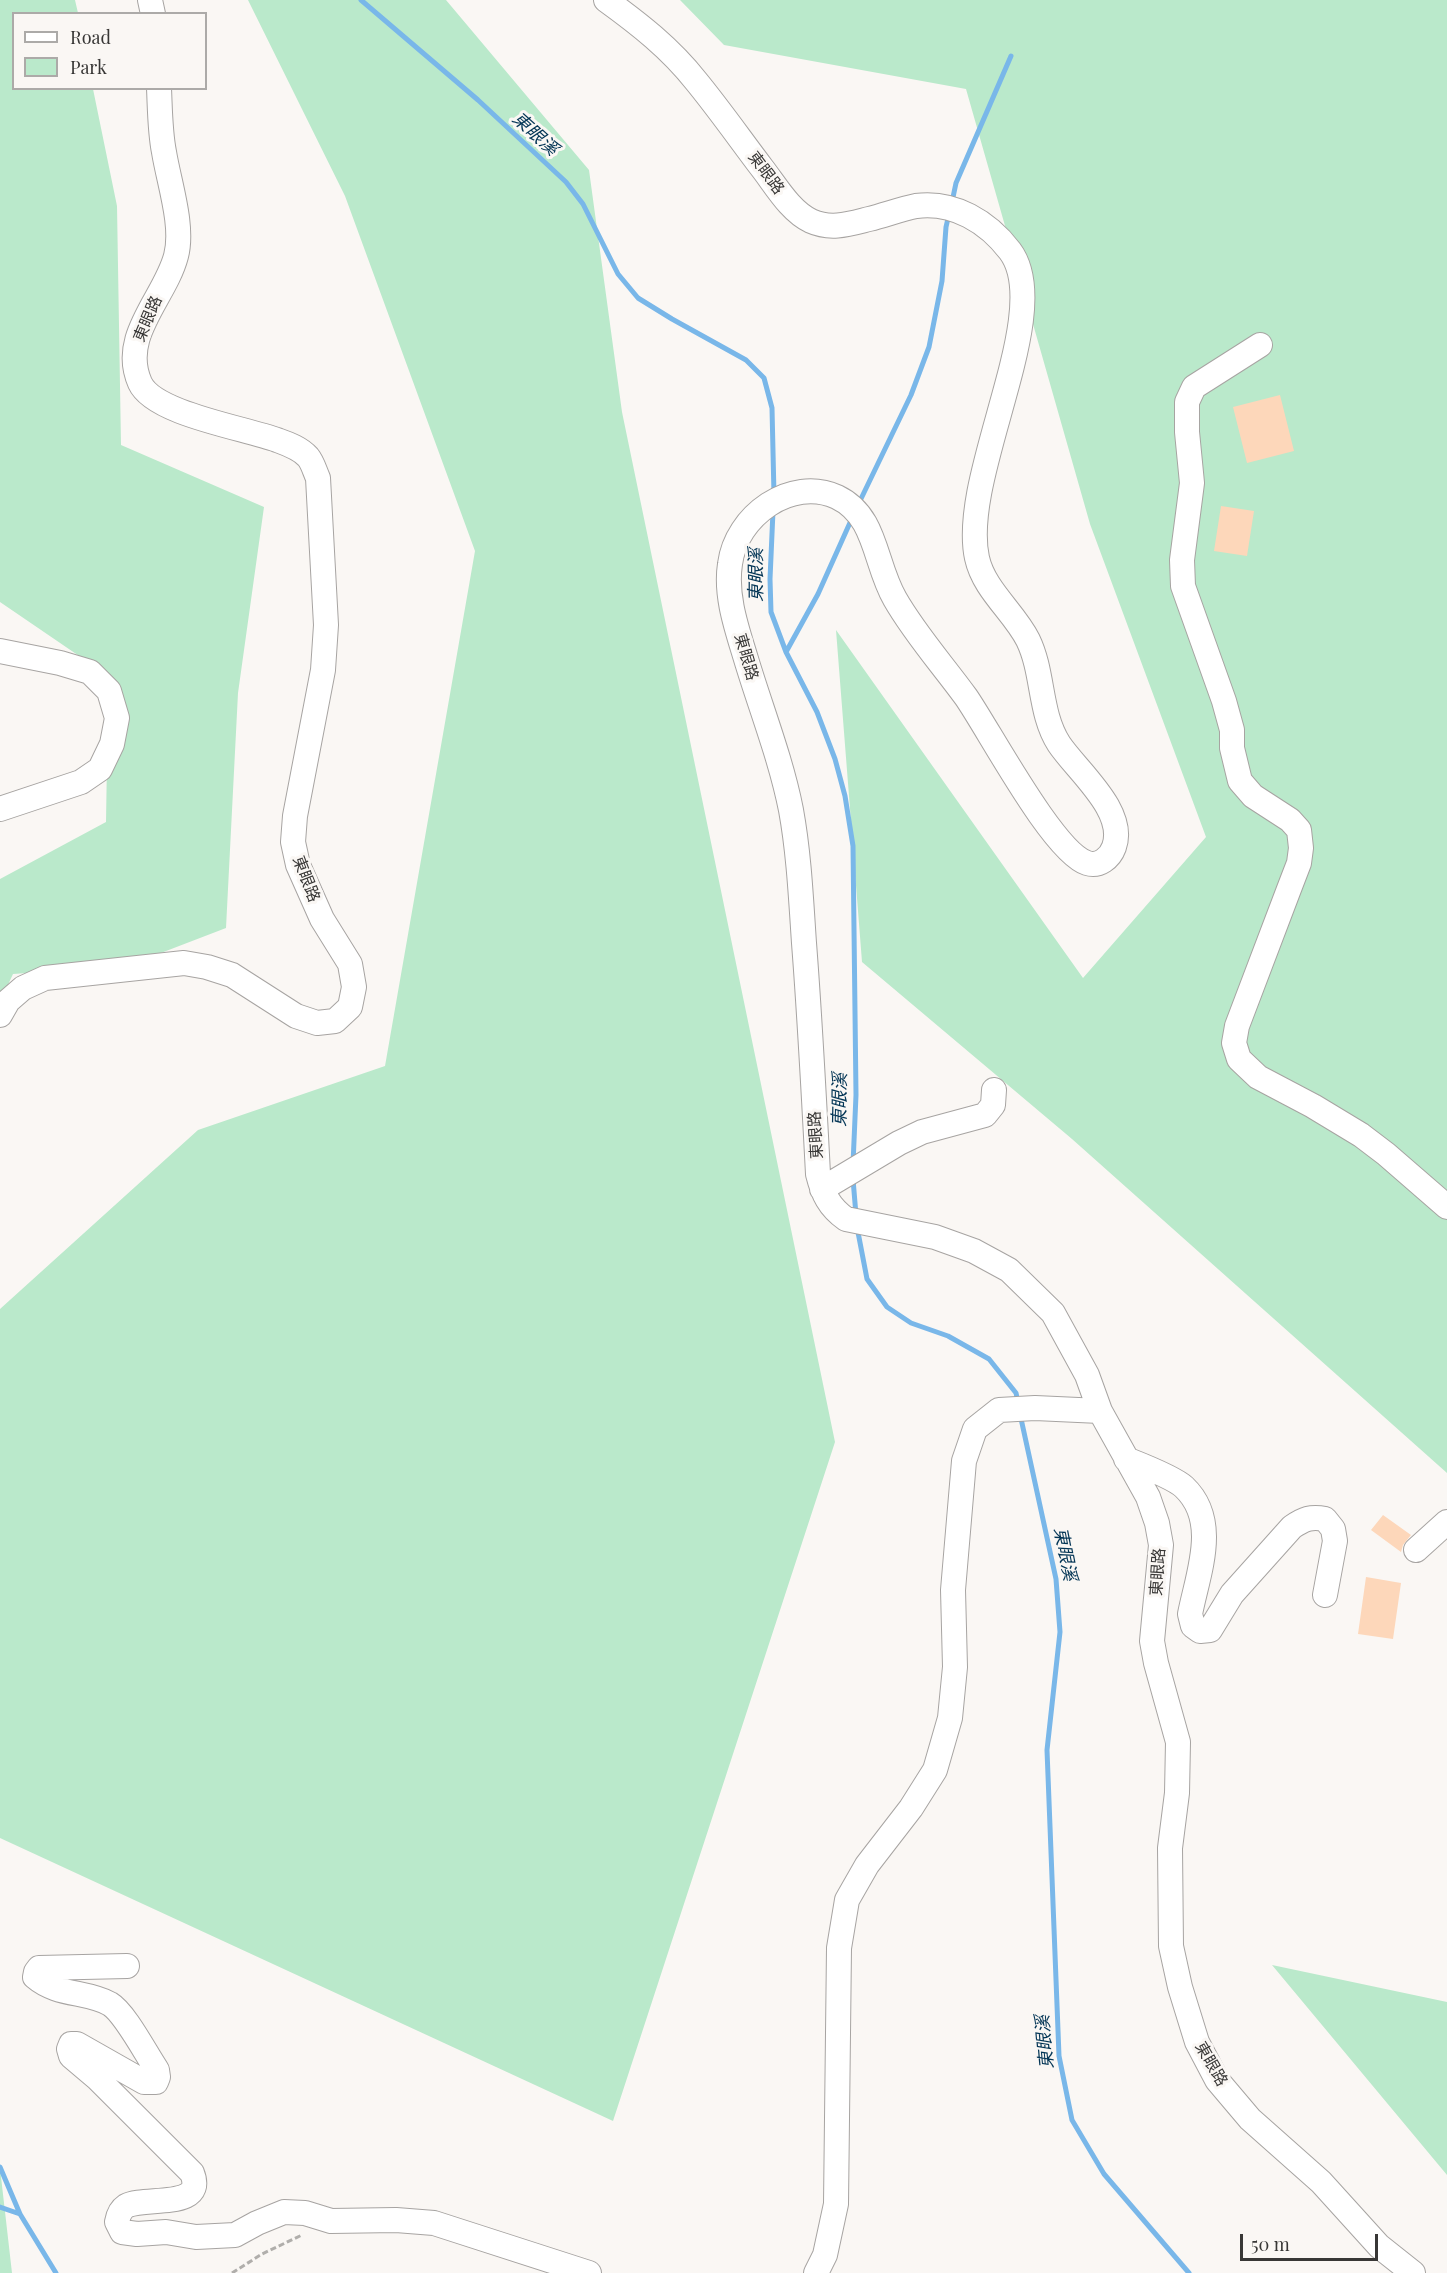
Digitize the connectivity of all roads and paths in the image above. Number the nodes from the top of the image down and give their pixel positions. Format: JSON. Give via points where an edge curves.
{"nodes":[{"id":1,"x":606,"y":0,"type":"edge"},
{"id":2,"x":159,"y":90,"type":"edge"},
{"id":3,"x":1260,"y":345,"type":"dead end"},
{"id":4,"x":0,"y":651,"type":"edge"},
{"id":5,"x":0,"y":809,"type":"edge"},
{"id":6,"x":0,"y":1015,"type":"edge"},
{"id":7,"x":994,"y":1090,"type":"dead end"},
{"id":8,"x":822,"y":1189,"type":"junction"},
{"id":9,"x":1447,"y":1207,"type":"edge"},
{"id":10,"x":1100,"y":1411,"type":"junction"},
{"id":11,"x":1126,"y":1459,"type":"junction"},
{"id":12,"x":1447,"y":1522,"type":"edge"},
{"id":13,"x":1416,"y":1550,"type":"dead end"},
{"id":14,"x":1325,"y":1595,"type":"dead end"},
{"id":15,"x":127,"y":1966,"type":"dead end"},
{"id":16,"x":331,"y":2221,"type":"junction"},
{"id":17,"x":232,"y":2273,"type":"edge"},
{"id":18,"x":589,"y":2273,"type":"edge"},
{"id":19,"x":816,"y":2273,"type":"edge"},
{"id":20,"x":1413,"y":2273,"type":"edge"}],
"edges":[{"from":1,"to":8,"type":"street","name":"東眼路","via":[[661,41],[804,218],[829,227],[919,206],[961,211],[982,222],[1014,255],[1023,282],[1022,327],[977,501],[976,553],[981,573],[1026,635],[1047,716],[1059,744],[1115,820],[1117,838],[1113,854],[1090,864],[1055,835],[968,701],[902,610],[886,584],[862,516],[844,501],[821,491],[785,496],[759,511],[741,532],[730,559],[729,592],[790,805],[798,853]]},
{"from":2,"to":6,"type":"street","name":"東眼路","via":[[163,149],[179,239],[176,257],[135,344],[136,365],[141,384],[151,397],[172,409],[295,447],[309,458],[318,478],[326,625],[323,670],[293,842],[298,865],[322,919],[350,964],[354,987],[350,1007],[335,1021],[317,1023],[296,1016],[232,975],[184,963],[45,978],[23,988]]},
{"from":3,"to":9,"type":"street","via":[[1194,387],[1187,402],[1192,483],[1182,560],[1183,586],[1224,701],[1240,781],[1253,796],[1290,820],[1299,830],[1301,848],[1234,1043],[1239,1059],[1258,1077],[1361,1135]]},
{"from":4,"to":5,"type":"street","via":[[90,672],[109,691],[117,718],[112,744],[100,769],[81,782]]},
{"from":7,"to":8,"type":"street","via":[[993,1105],[985,1115],[922,1132]]},
{"from":8,"to":10,"type":"street","name":"東眼路","via":[[835,1211],[846,1220],[935,1237],[974,1251],[1009,1270],[1053,1313],[1087,1375]]},
{"from":10,"to":11,"type":"street","name":"東眼路"},
{"from":10,"to":19,"type":"street","via":[[999,1410],[975,1429],[964,1461],[953,1590],[955,1667],[950,1718],[935,1770],[867,1865],[848,1900],[839,1948],[836,2204],[825,2255]]},
{"from":11,"to":14,"type":"street","via":[[1184,1487],[1200,1510],[1206,1539],[1190,1614],[1193,1626],[1210,1630],[1233,1594],[1292,1527],[1313,1517],[1325,1519],[1333,1529],[1335,1541]]},
{"from":11,"to":20,"type":"street","name":"東眼路","via":[[1148,1497],[1161,1545],[1152,1641],[1178,1742],[1170,1848],[1171,1946],[1197,2042],[1217,2080],[1250,2119],[1321,2182],[1379,2246]]},
{"from":12,"to":13,"type":"street"},
{"from":15,"to":16,"type":"street","via":[[39,1968],[36,1972],[36,1977],[47,1986],[108,2003],[120,2014],[157,2070],[156,2082],[144,2082],[77,2044],[71,2044],[71,2056],[192,2173],[196,2182],[194,2189],[181,2199],[126,2206],[117,2222],[122,2232],[196,2237],[235,2235],[284,2212]]},
{"from":16,"to":17,"type":"path"},
{"from":16,"to":18,"type":"street","via":[[434,2223]]}]}
